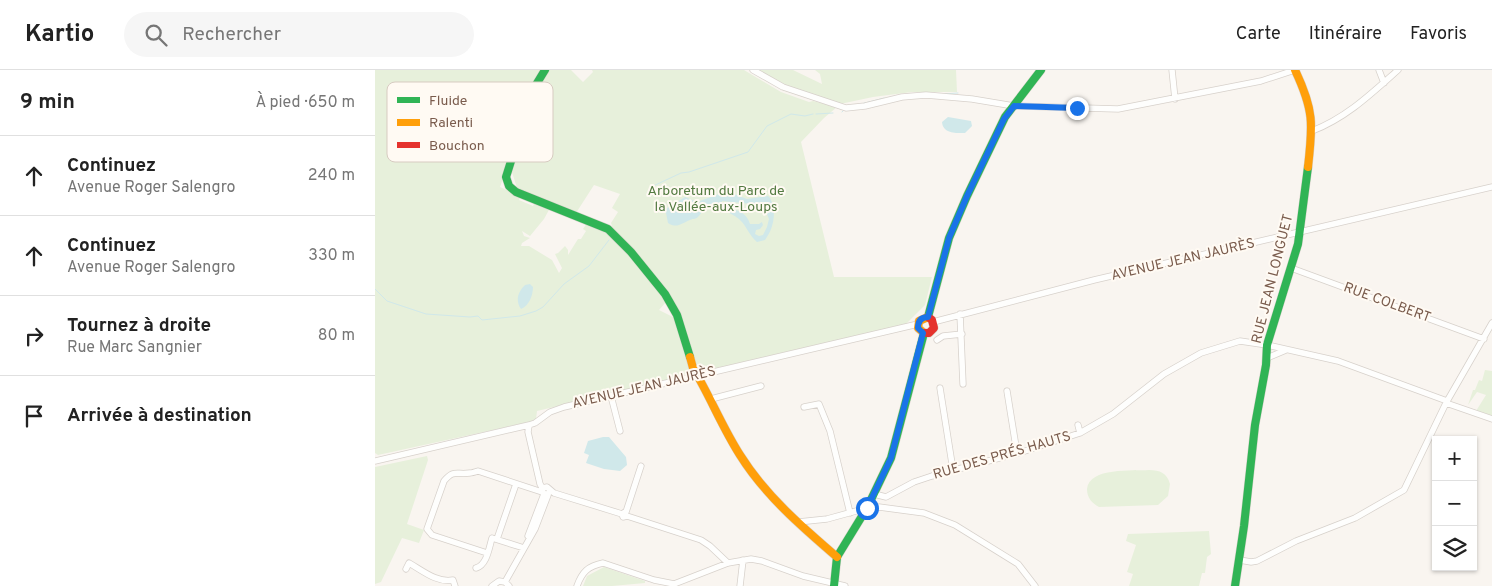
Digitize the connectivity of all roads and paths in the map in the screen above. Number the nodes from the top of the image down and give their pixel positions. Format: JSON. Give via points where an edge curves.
{"nodes":[{"id":1,"x":545,"y":70,"type":"edge"},
{"id":2,"x":753,"y":70,"type":"edge"},
{"id":3,"x":1041,"y":70,"type":"edge"},
{"id":4,"x":1172,"y":70,"type":"edge"},
{"id":5,"x":1295,"y":70,"type":"edge"},
{"id":6,"x":1379,"y":70,"type":"edge"},
{"id":7,"x":1399,"y":70,"type":"edge"},
{"id":8,"x":538,"y":82,"type":"edge"},
{"id":9,"x":1383,"y":83,"type":"junction"},
{"id":10,"x":1175,"y":99,"type":"junction"},
{"id":11,"x":1014,"y":106,"type":"junction"},
{"id":12,"x":1311,"y":131,"type":"junction"},
{"id":13,"x":510,"y":162,"type":"edge"},
{"id":14,"x":1492,"y":187,"type":"edge"},
{"id":15,"x":1301,"y":232,"type":"junction"},
{"id":16,"x":1291,"y":268,"type":"junction"},
{"id":17,"x":960,"y":314,"type":"junction"},
{"id":18,"x":931,"y":320,"type":"junction"},
{"id":19,"x":1492,"y":323,"type":"edge"},
{"id":20,"x":918,"y":324,"type":"junction"},
{"id":21,"x":923,"y":333,"type":"junction"},
{"id":22,"x":962,"y":334,"type":"junction"},
{"id":23,"x":1484,"y":339,"type":"junction"},
{"id":24,"x":937,"y":340,"type":"dead end"},
{"id":25,"x":1267,"y":345,"type":"junction"},
{"id":26,"x":1288,"y":350,"type":"junction"},
{"id":27,"x":1267,"y":358,"type":"junction"},
{"id":28,"x":698,"y":376,"type":"junction"},
{"id":29,"x":963,"y":384,"type":"dead end"},
{"id":30,"x":761,"y":386,"type":"dead end"},
{"id":31,"x":940,"y":388,"type":"dead end"},
{"id":32,"x":1007,"y":391,"type":"dead end"},
{"id":33,"x":611,"y":396,"type":"junction"},
{"id":34,"x":711,"y":399,"type":"junction"},
{"id":35,"x":1447,"y":402,"type":"junction"},
{"id":36,"x":804,"y":407,"type":"dead end"},
{"id":37,"x":1491,"y":419,"type":"edge"},
{"id":38,"x":529,"y":425,"type":"junction"},
{"id":39,"x":1078,"y":425,"type":"dead end"},
{"id":40,"x":620,"y":431,"type":"dead end"},
{"id":41,"x":1080,"y":433,"type":"junction"},
{"id":42,"x":1017,"y":453,"type":"junction"},
{"id":43,"x":375,"y":461,"type":"edge"},
{"id":44,"x":641,"y":466,"type":"dead end"},
{"id":45,"x":953,"y":470,"type":"junction"},
{"id":46,"x":516,"y":484,"type":"junction"},
{"id":47,"x":547,"y":492,"type":"junction"},
{"id":48,"x":874,"y":494,"type":"junction"},
{"id":49,"x":867,"y":508,"type":"junction"},
{"id":50,"x":850,"y":513,"type":"junction"},
{"id":51,"x":625,"y":514,"type":"junction"},
{"id":52,"x":798,"y":522,"type":"junction"},
{"id":53,"x":497,"y":540,"type":"junction"},
{"id":54,"x":524,"y":548,"type":"junction"},
{"id":55,"x":487,"y":552,"type":"junction"},
{"id":56,"x":837,"y":557,"type":"junction"},
{"id":57,"x":743,"y":560,"type":"junction"},
{"id":58,"x":1240,"y":560,"type":"junction"},
{"id":59,"x":728,"y":563,"type":"junction"},
{"id":60,"x":476,"y":568,"type":"dead end"},
{"id":61,"x":406,"y":569,"type":"dead end"},
{"id":62,"x":507,"y":584,"type":"edge"},
{"id":63,"x":834,"y":584,"type":"edge"},
{"id":64,"x":455,"y":586,"type":"edge"},
{"id":65,"x":492,"y":586,"type":"edge"},
{"id":66,"x":577,"y":586,"type":"edge"},
{"id":67,"x":740,"y":586,"type":"edge"},
{"id":68,"x":845,"y":586,"type":"edge"},
{"id":69,"x":1035,"y":586,"type":"edge"},
{"id":70,"x":1235,"y":586,"type":"edge"}],
"edges":[{"from":1,"to":8,"type":"street"},
{"from":2,"to":11,"type":"street","via":[[783,87],[846,108],[926,95]]},
{"from":3,"to":11,"type":"street"},
{"from":4,"to":10,"type":"street"},
{"from":5,"to":10,"type":"street","via":[[1261,81]]},
{"from":5,"to":12,"type":"street","name":"RUE JEAN LONGUET","via":[[1311,113]]},
{"from":6,"to":9,"type":"street"},
{"from":7,"to":9,"type":"street"},
{"from":9,"to":12,"type":"street","via":[[1344,116]]},
{"from":10,"to":11,"type":"street","via":[[1118,109]]},
{"from":11,"to":18,"type":"street","via":[[1004,119],[949,238]]},
{"from":12,"to":15,"type":"street","name":"RUE JEAN LONGUET"},
{"from":13,"to":28,"type":"street","via":[[506,176],[510,188],[606,228],[631,252],[665,294],[677,315]]},
{"from":14,"to":15,"type":"street","name":"AVENUE JEAN JAURÈS"},
{"from":15,"to":16,"type":"street","name":"RUE JEAN LONGUET"},
{"from":15,"to":17,"type":"street","name":"AVENUE JEAN JAURÈS"},
{"from":16,"to":23,"type":"street","name":"RUE COLBERT"},
{"from":16,"to":25,"type":"street","name":"RUE JEAN LONGUET"},
{"from":17,"to":18,"type":"street","name":"AVENUE JEAN JAURÈS"},
{"from":17,"to":22,"type":"street"},
{"from":18,"to":20,"type":"street","via":[[921,318]]},
{"from":18,"to":21,"type":"street","via":[[934,325],[932,331]]},
{"from":19,"to":23,"type":"street"},
{"from":20,"to":21,"type":"street"},
{"from":20,"to":28,"type":"street","name":"AVENUE JEAN JAURÈS"},
{"from":21,"to":48,"type":"street","via":[[891,458]]},
{"from":22,"to":24,"type":"street"},
{"from":22,"to":29,"type":"street"},
{"from":23,"to":35,"type":"street"},
{"from":25,"to":26,"type":"street","name":"RUE DES PRÉS HAUTS"},
{"from":25,"to":27,"type":"street","name":"RUE JEAN LONGUET"},
{"from":25,"to":41,"type":"street","name":"RUE DES PRÉS HAUTS","via":[[1240,342],[1201,353],[1164,374],[1113,414]]},
{"from":26,"to":27,"type":"street"},
{"from":26,"to":35,"type":"street","name":"RUE DES PRÉS HAUTS","via":[[1338,361]]},
{"from":27,"to":58,"type":"street","name":"RUE JEAN LONGUET","via":[[1258,404]]},
{"from":28,"to":33,"type":"street","name":"AVENUE JEAN JAURÈS"},
{"from":28,"to":34,"type":"street"},
{"from":30,"to":34,"type":"street"},
{"from":31,"to":45,"type":"street"},
{"from":32,"to":42,"type":"street"},
{"from":33,"to":38,"type":"street","name":"AVENUE JEAN JAURÈS","via":[[550,412]]},
{"from":33,"to":40,"type":"street"},
{"from":34,"to":52,"type":"street","via":[[740,455],[763,486]]},
{"from":35,"to":37,"type":"street","name":"RUE DES PRÉS HAUTS"},
{"from":35,"to":58,"type":"street","via":[[1404,490],[1355,518],[1296,541],[1257,561]]},
{"from":36,"to":50,"type":"street","via":[[819,404],[831,431]]},
{"from":38,"to":43,"type":"street","name":"AVENUE JEAN JAURÈS"},
{"from":38,"to":47,"type":"street","via":[[540,484]]},
{"from":39,"to":41,"type":"street"},
{"from":41,"to":42,"type":"street","name":"RUE DES PRÉS HAUTS"},
{"from":42,"to":45,"type":"street","name":"RUE DES PRÉS HAUTS"},
{"from":44,"to":51,"type":"street"},
{"from":45,"to":48,"type":"street","name":"RUE DES PRÉS HAUTS","via":[[914,482],[886,497]]},
{"from":46,"to":47,"type":"street"},
{"from":46,"to":53,"type":"street"},
{"from":46,"to":55,"type":"street","via":[[477,471],[455,472],[443,481],[427,529],[432,535]]},
{"from":47,"to":51,"type":"street"},
{"from":47,"to":54,"type":"street"},
{"from":48,"to":49,"type":"street"},
{"from":49,"to":50,"type":"street"},
{"from":49,"to":56,"type":"street"},
{"from":49,"to":69,"type":"street","via":[[924,513],[955,525],[1018,564]]},
{"from":50,"to":52,"type":"street"},
{"from":51,"to":59,"type":"street","via":[[701,540]]},
{"from":52,"to":56,"type":"street"},
{"from":53,"to":54,"type":"street"},
{"from":53,"to":55,"type":"street","via":[[492,538]]},
{"from":54,"to":62,"type":"street"},
{"from":55,"to":60,"type":"street","via":[[483,563]]},
{"from":56,"to":63,"type":"street"},
{"from":57,"to":59,"type":"street"},
{"from":57,"to":63,"type":"street","via":[[762,561]]},
{"from":57,"to":67,"type":"street"},
{"from":58,"to":70,"type":"street","name":"RUE JEAN LONGUET"},
{"from":59,"to":66,"type":"street","via":[[674,584],[599,564],[583,572]]},
{"from":61,"to":64,"type":"street","via":[[409,563],[437,579],[453,580]]},
{"from":62,"to":65,"type":"street","via":[[499,581]]},
{"from":63,"to":68,"type":"street"}]}
